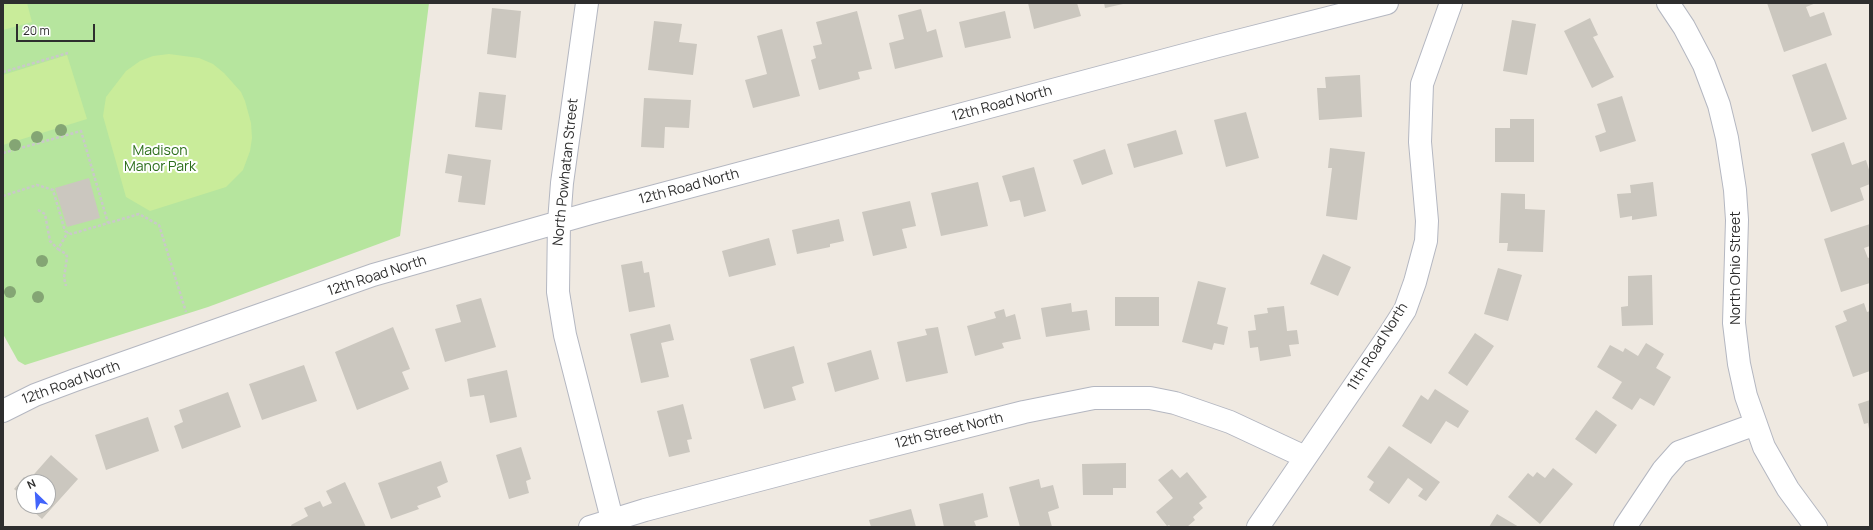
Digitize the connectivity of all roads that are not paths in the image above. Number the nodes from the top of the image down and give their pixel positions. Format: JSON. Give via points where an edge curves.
{"nodes":[{"id":1,"x":587,"y":3,"type":"edge"},
{"id":2,"x":1387,"y":3,"type":"edge"},
{"id":3,"x":1450,"y":3,"type":"edge"},
{"id":4,"x":1668,"y":3,"type":"edge"},
{"id":5,"x":559,"y":222,"type":"junction"},
{"id":6,"x":3,"y":411,"type":"edge"},
{"id":7,"x":1756,"y":424,"type":"junction"},
{"id":8,"x":1305,"y":457,"type":"junction"},
{"id":9,"x":613,"y":524,"type":"edge"},
{"id":10,"x":590,"y":527,"type":"edge"},
{"id":11,"x":1258,"y":527,"type":"edge"},
{"id":12,"x":1625,"y":527,"type":"edge"},
{"id":13,"x":1816,"y":527,"type":"edge"}],
"edges":[{"from":1,"to":5,"type":"street","name":"North Powhatan Street"},
{"from":2,"to":5,"type":"street","name":"12th Road North"},
{"from":3,"to":8,"type":"street","name":"11th Road North","via":[[1422,84],[1420,142],[1427,221],[1426,241],[1415,282],[1401,316]]},
{"from":4,"to":7,"type":"street","name":"North Ohio Street","via":[[1704,65],[1728,138],[1737,220],[1734,305],[1736,337],[1742,377]]},
{"from":5,"to":6,"type":"street","name":"12th Road North","via":[[374,275],[75,380],[35,395]]},
{"from":5,"to":9,"type":"street","name":"North Powhatan Street","via":[[558,292],[564,335]]},
{"from":7,"to":12,"type":"street","via":[[1679,452],[1663,470]]},
{"from":7,"to":13,"type":"street","name":"North Ohio Street","via":[[1764,447],[1781,478]]},
{"from":8,"to":9,"type":"street","name":"12th Street North","via":[[1230,422],[1175,403],[1150,398],[1094,398],[1024,412],[835,460]]},
{"from":8,"to":11,"type":"street","name":"11th Road North"},
{"from":9,"to":10,"type":"street","name":"12th Street North"}]}
